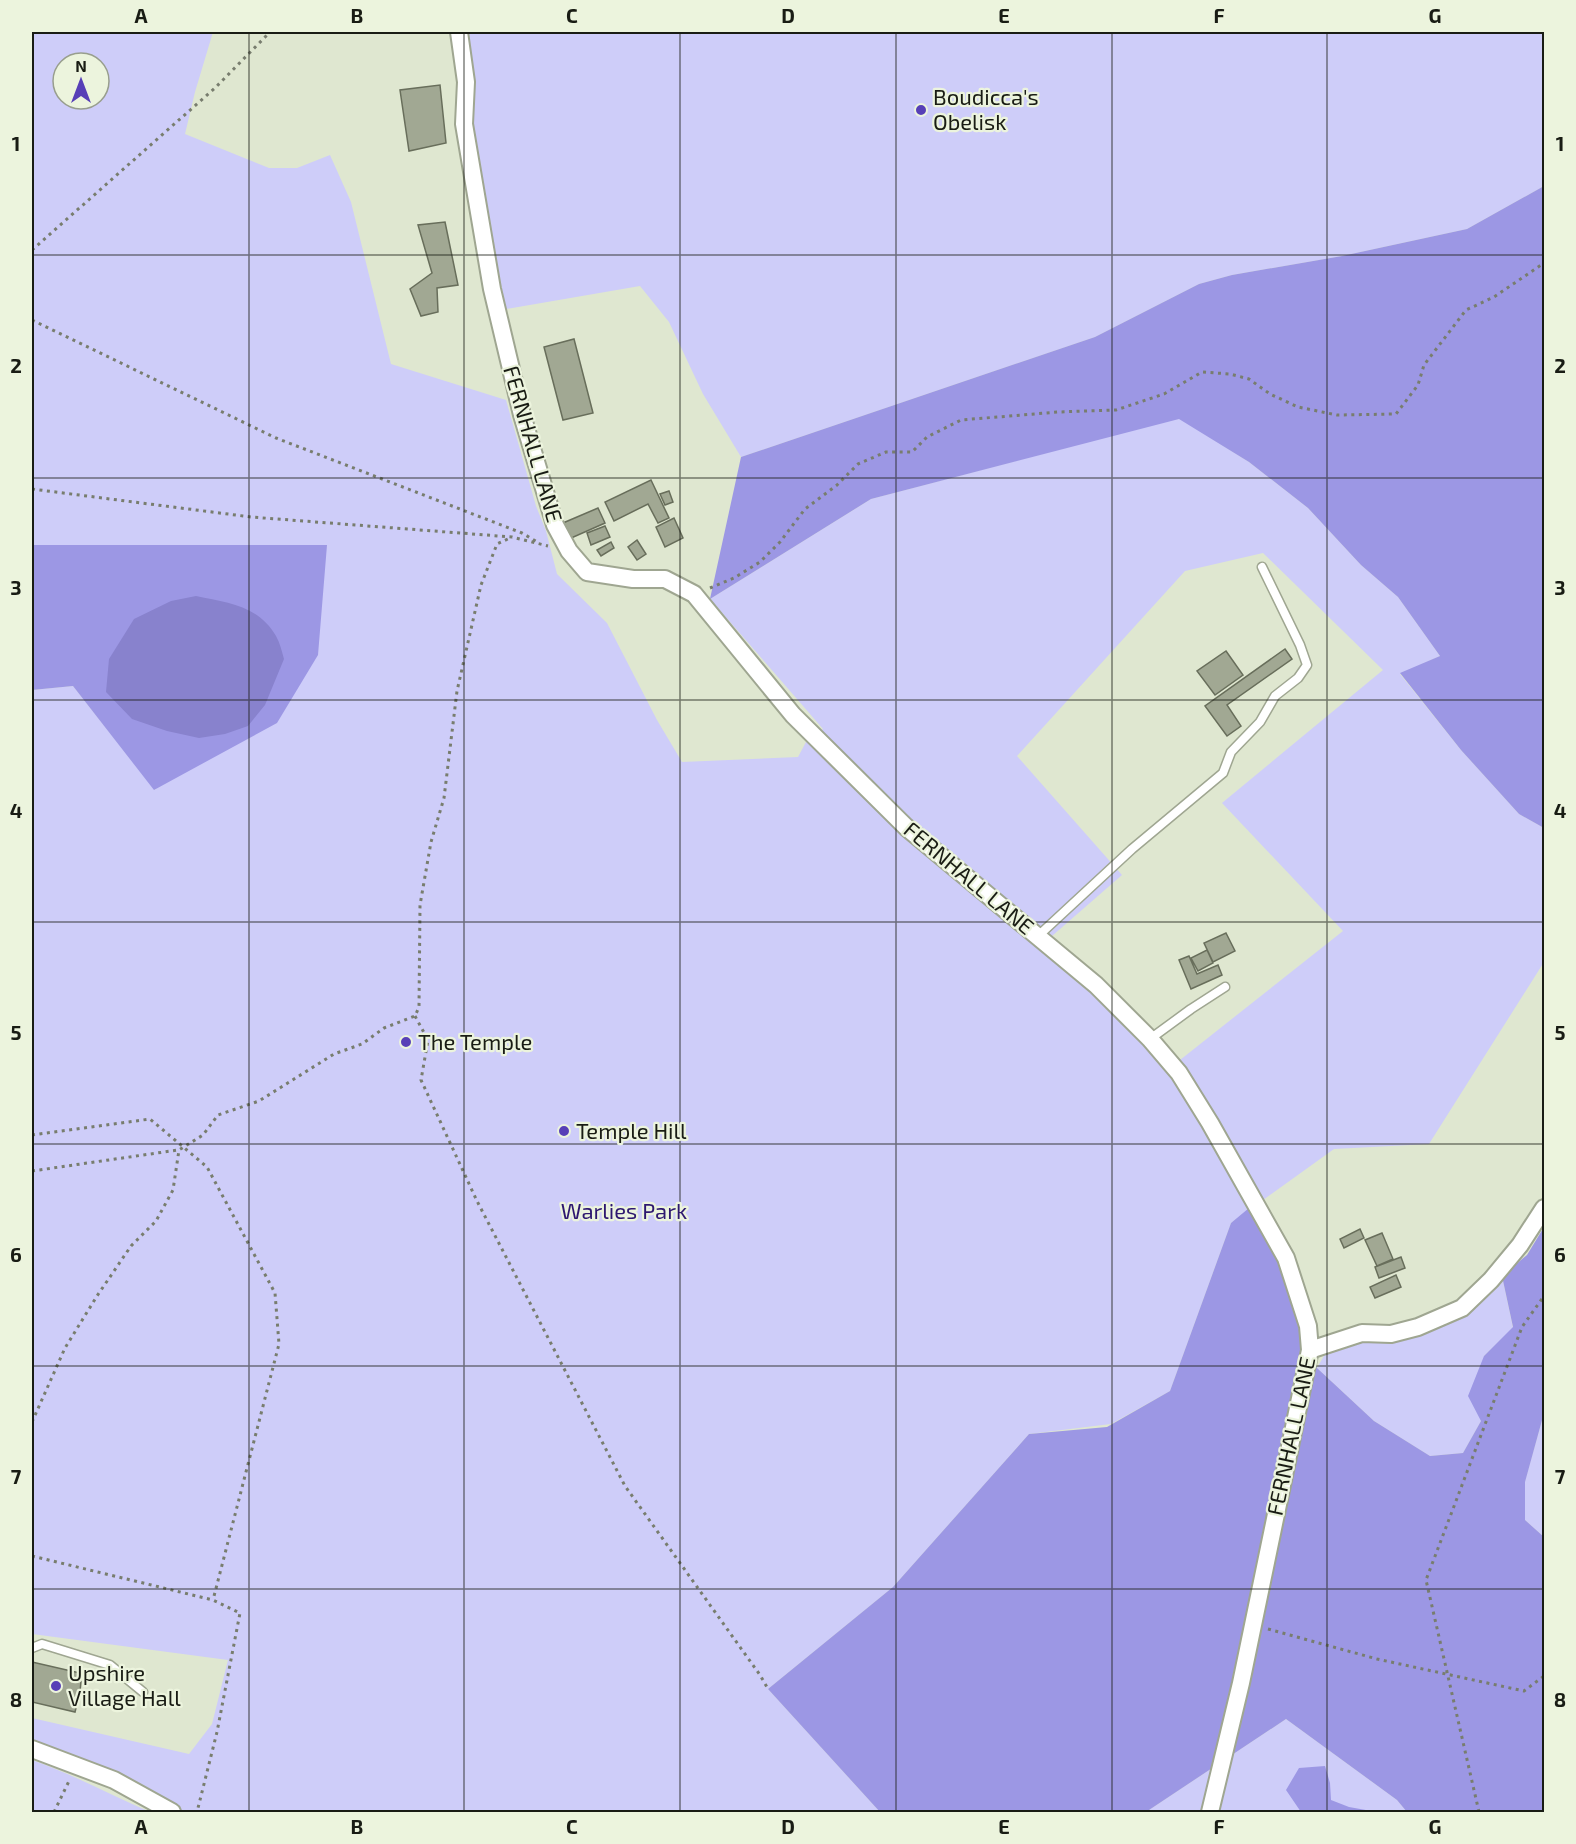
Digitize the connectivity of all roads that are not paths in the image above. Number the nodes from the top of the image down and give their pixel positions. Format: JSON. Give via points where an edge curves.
{"nodes":[{"id":1,"x":459,"y":32,"type":"edge"},
{"id":2,"x":1262,"y":567,"type":"dead end"},
{"id":3,"x":1038,"y":936,"type":"junction"},
{"id":4,"x":1225,"y":987,"type":"dead end"},
{"id":5,"x":1150,"y":1039,"type":"junction"},
{"id":6,"x":1545,"y":1208,"type":"edge"},
{"id":7,"x":1310,"y":1350,"type":"junction"},
{"id":8,"x":32,"y":1648,"type":"edge"},
{"id":9,"x":143,"y":1692,"type":"dead end"},
{"id":10,"x":32,"y":1749,"type":"edge"},
{"id":11,"x":172,"y":1812,"type":"edge"},
{"id":12,"x":1210,"y":1812,"type":"edge"}],
"edges":[{"from":1,"to":3,"type":"street","name":"FERNHALL LANE","via":[[466,82],[464,124],[492,289],[522,415],[555,525],[567,546],[587,572],[665,579],[694,594],[793,714],[898,819]]},
{"from":2,"to":3,"type":"lane","via":[[1307,666],[1275,696],[1260,722],[1231,752],[1223,773],[1132,849]]},
{"from":3,"to":5,"type":"street","name":"FERNHALL LANE","via":[[1096,985]]},
{"from":4,"to":5,"type":"lane"},
{"from":5,"to":7,"type":"street","name":"FERNHALL LANE","via":[[1179,1072],[1286,1258],[1308,1326]]},
{"from":6,"to":7,"type":"street","via":[[1491,1280],[1462,1308],[1418,1327],[1391,1334],[1362,1333]]},
{"from":7,"to":12,"type":"street","name":"FERNHALL LANE"},
{"from":8,"to":9,"type":"lane","via":[[42,1644],[110,1665]]},
{"from":10,"to":11,"type":"street","via":[[114,1780]]}]}
